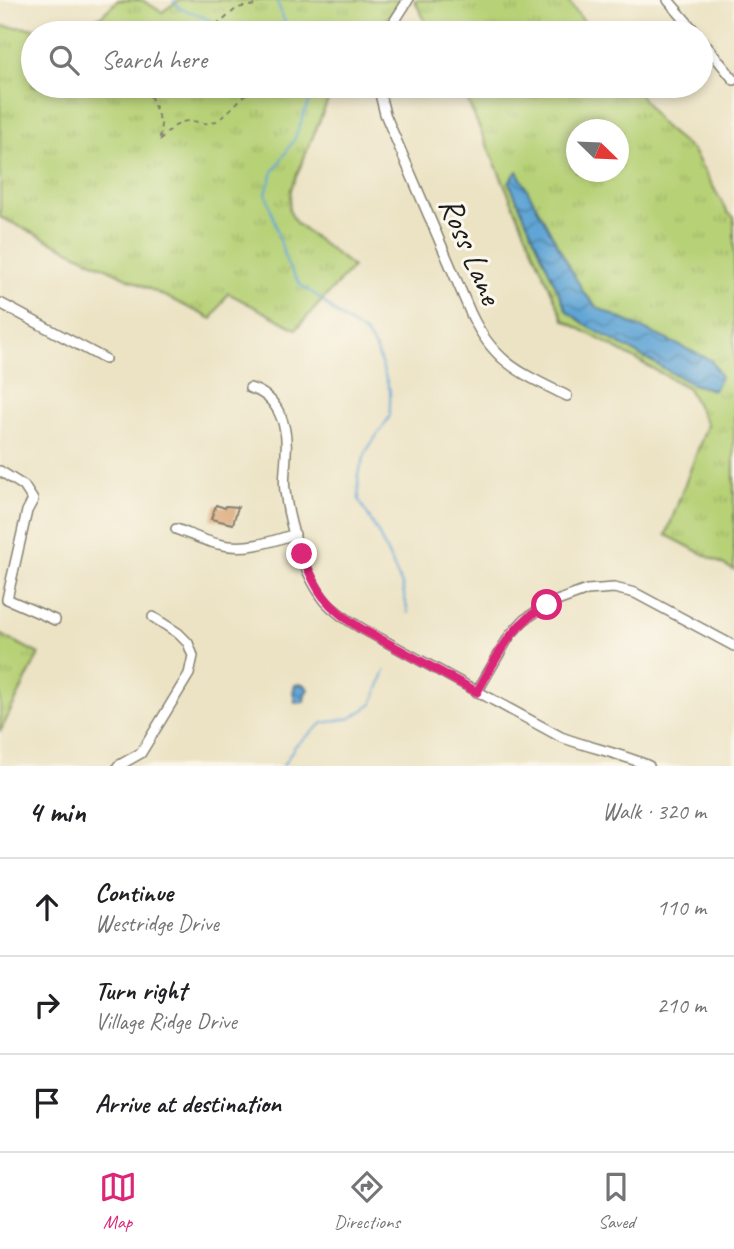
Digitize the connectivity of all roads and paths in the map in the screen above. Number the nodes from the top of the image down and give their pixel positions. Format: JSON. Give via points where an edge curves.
{"nodes":[{"id":1,"x":263,"y":0,"type":"edge"},
{"id":2,"x":408,"y":0,"type":"edge"},
{"id":3,"x":668,"y":0,"type":"edge"},
{"id":4,"x":222,"y":21,"type":"edge"},
{"id":5,"x":395,"y":21,"type":"edge"},
{"id":6,"x":686,"y":21,"type":"edge"},
{"id":7,"x":713,"y":54,"type":"edge"},
{"id":8,"x":734,"y":80,"type":"edge"},
{"id":9,"x":151,"y":98,"type":"edge"},
{"id":10,"x":242,"y":98,"type":"edge"},
{"id":11,"x":381,"y":98,"type":"edge"},
{"id":12,"x":0,"y":303,"type":"edge"},
{"id":13,"x":105,"y":359,"type":"dead end"},
{"id":14,"x":250,"y":388,"type":"dead end"},
{"id":15,"x":567,"y":396,"type":"dead end"},
{"id":16,"x":0,"y":471,"type":"edge"},
{"id":17,"x":176,"y":529,"type":"dead end"},
{"id":18,"x":295,"y":534,"type":"junction"},
{"id":19,"x":153,"y":617,"type":"dead end"},
{"id":20,"x":55,"y":620,"type":"dead end"},
{"id":21,"x":734,"y":646,"type":"edge"},
{"id":22,"x":477,"y":692,"type":"junction"},
{"id":23,"x":118,"y":766,"type":"edge"},
{"id":24,"x":649,"y":766,"type":"edge"}],
"edges":[{"from":1,"to":4,"type":"path","via":[[237,8]]},
{"from":2,"to":5,"type":"street"},
{"from":3,"to":6,"type":"street"},
{"from":7,"to":8,"type":"street"},
{"from":9,"to":10,"type":"path","via":[[161,124],[159,141],[184,121],[206,125],[218,120]]},
{"from":11,"to":15,"type":"street","name":"Ross Lane","via":[[483,337],[513,367]]},
{"from":12,"to":13,"type":"street"},
{"from":14,"to":18,"type":"street","via":[[269,398],[284,427],[285,491]]},
{"from":16,"to":20,"type":"street","via":[[24,486],[33,500],[7,599]]},
{"from":17,"to":18,"type":"street","via":[[238,547]]},
{"from":18,"to":22,"type":"street","via":[[314,584],[334,609]]},
{"from":19,"to":23,"type":"street","via":[[188,643],[193,656],[189,674],[141,752]]},
{"from":21,"to":22,"type":"street","via":[[635,593],[614,588],[587,590],[547,605],[524,620],[510,635]]},
{"from":22,"to":24,"type":"street","via":[[561,737]]}]}
